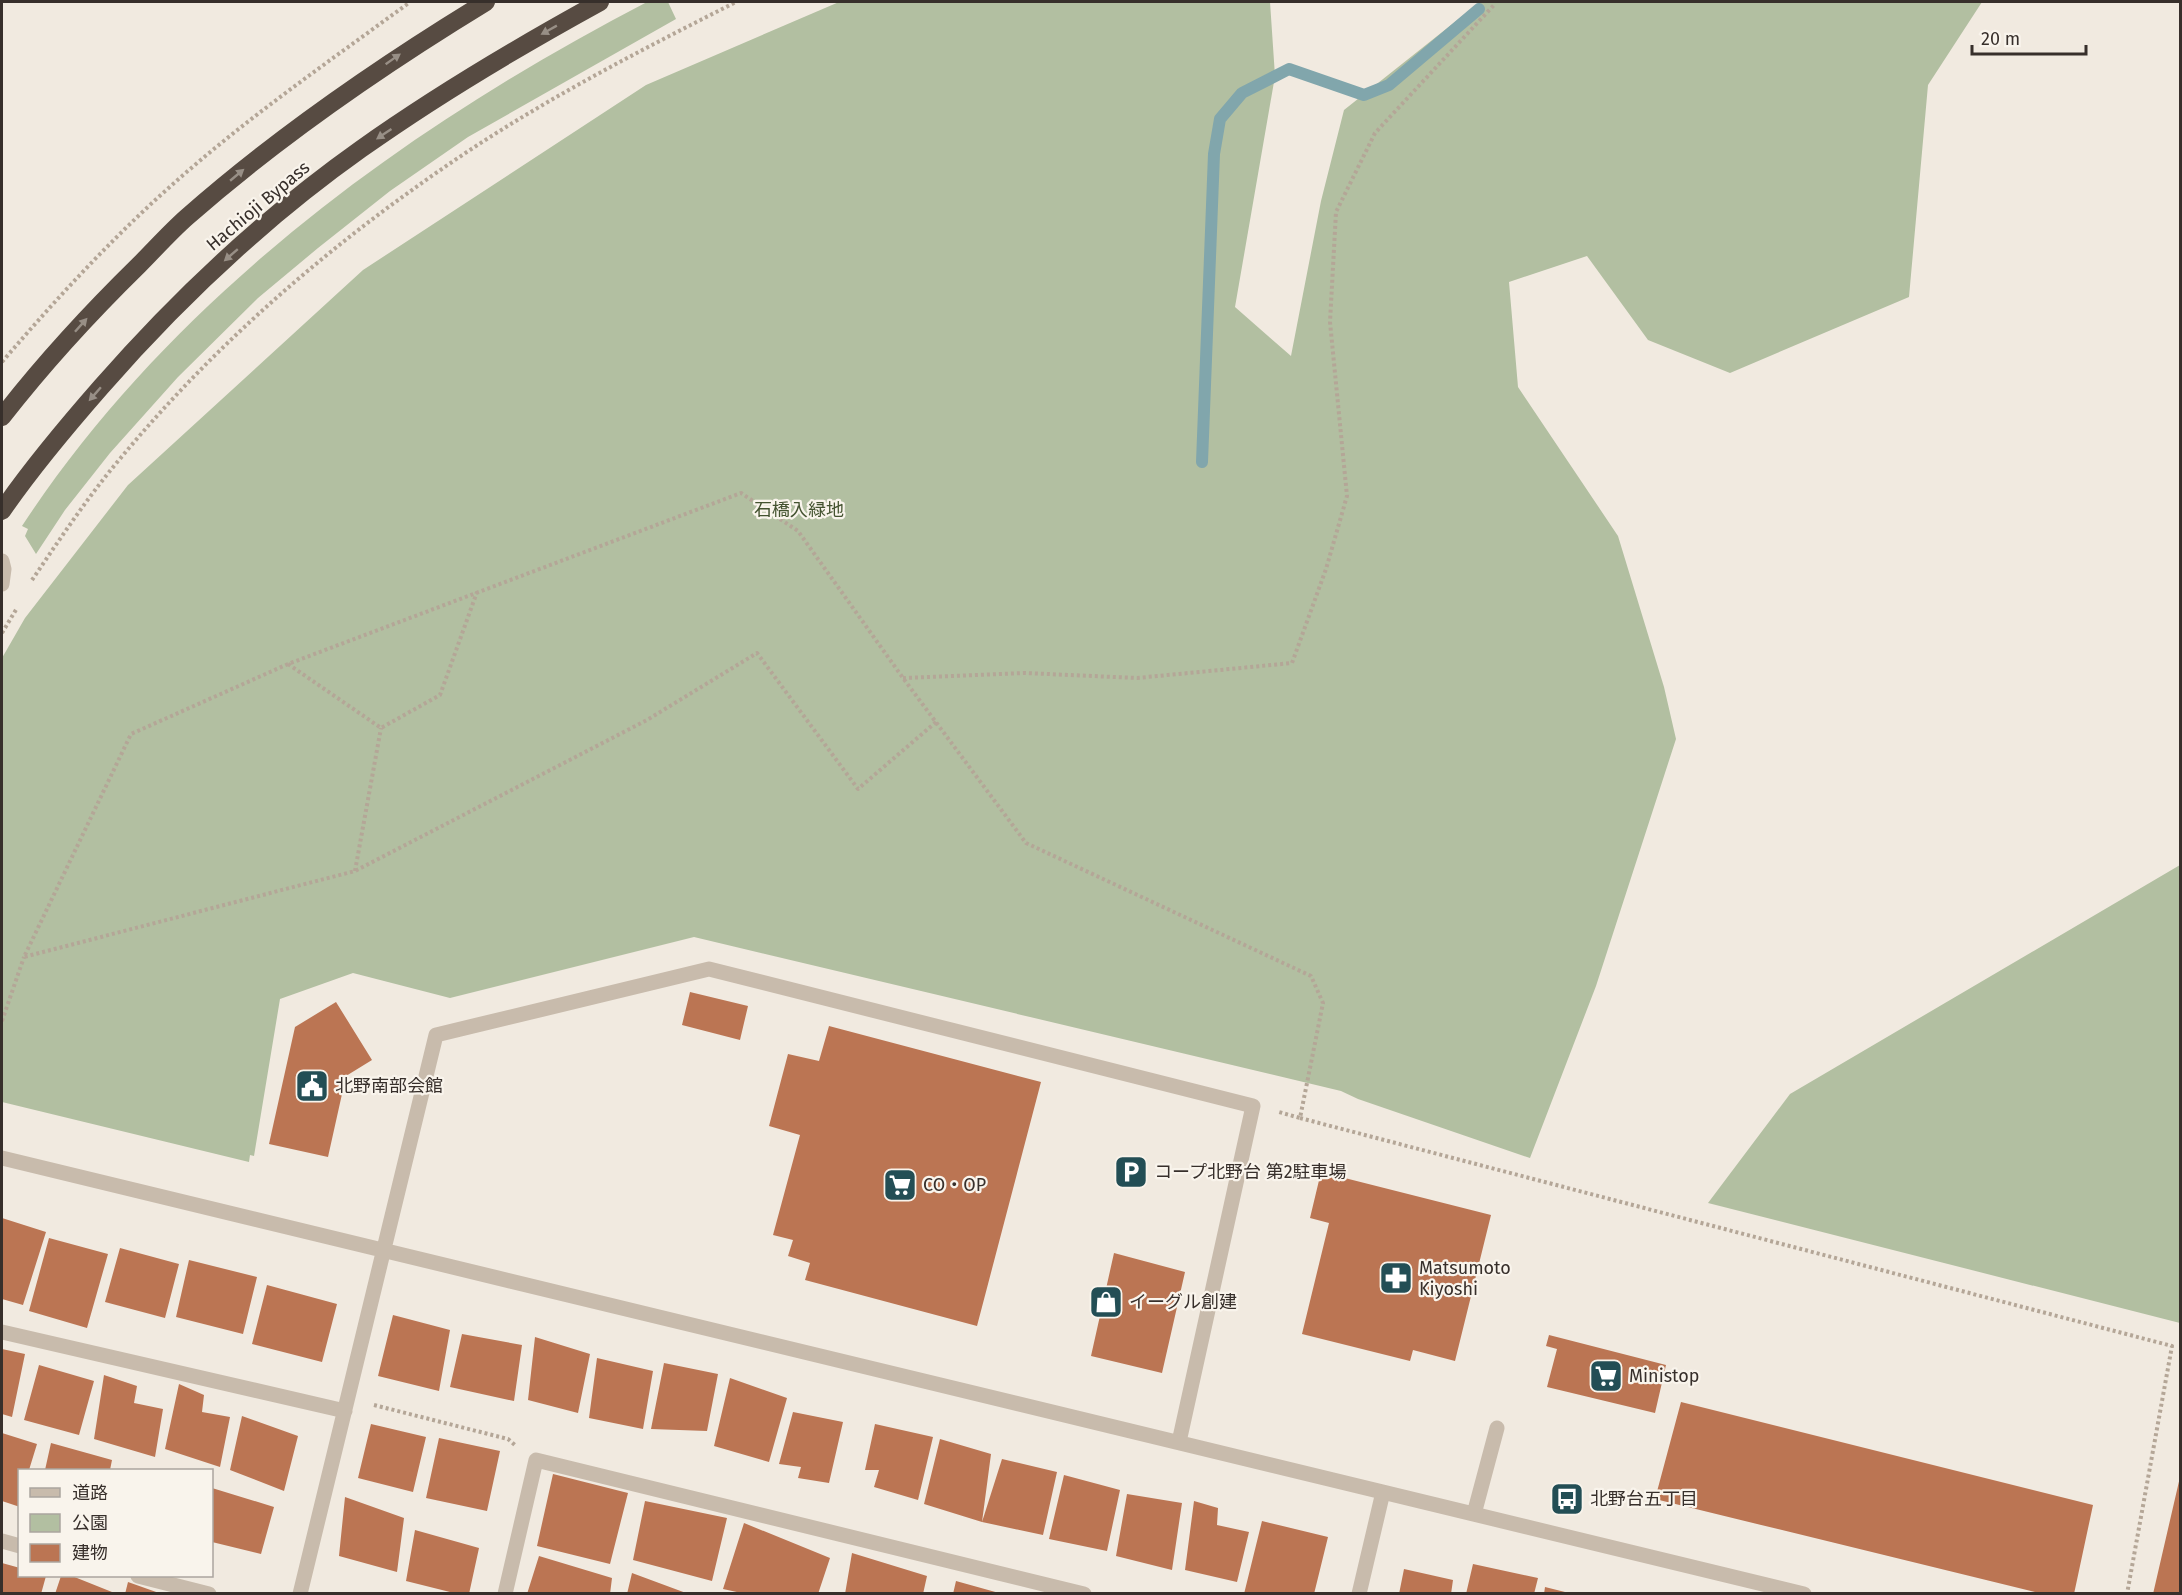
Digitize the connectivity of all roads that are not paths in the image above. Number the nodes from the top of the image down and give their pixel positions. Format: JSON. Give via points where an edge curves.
{"nodes":[{"id":1,"x":486,"y":2,"type":"edge"},
{"id":2,"x":600,"y":2,"type":"edge"},
{"id":3,"x":2,"y":417,"type":"edge"},
{"id":4,"x":2,"y":511,"type":"edge"},
{"id":5,"x":2,"y":561,"type":"edge"},
{"id":6,"x":2,"y":584,"type":"edge"},
{"id":7,"x":2,"y":1158,"type":"edge"},
{"id":8,"x":384,"y":1249,"type":"junction"},
{"id":9,"x":2,"y":1332,"type":"edge"},
{"id":10,"x":346,"y":1405,"type":"junction"},
{"id":11,"x":1497,"y":1428,"type":"dead end"},
{"id":12,"x":1179,"y":1442,"type":"junction"},
{"id":13,"x":1383,"y":1492,"type":"junction"},
{"id":14,"x":1474,"y":1514,"type":"junction"},
{"id":15,"x":2,"y":1541,"type":"edge"},
{"id":16,"x":18,"y":1545,"type":"edge"},
{"id":17,"x":146,"y":1577,"type":"edge"},
{"id":18,"x":209,"y":1593,"type":"edge"},
{"id":19,"x":300,"y":1593,"type":"edge"},
{"id":20,"x":505,"y":1593,"type":"edge"},
{"id":21,"x":1084,"y":1593,"type":"edge"},
{"id":22,"x":1359,"y":1593,"type":"edge"},
{"id":23,"x":1804,"y":1593,"type":"edge"}],
"edges":[{"from":3,"to":1,"type":"highway","name":"Hachioji Bypass","one_way":true,"via":[[98,305],[186,218],[325,106]]},
{"from":2,"to":4,"type":"highway","name":"Hachioji Bypass","one_way":true,"via":[[440,96],[286,207],[222,262],[139,344],[67,425]]},
{"from":5,"to":6,"type":"street"},
{"from":7,"to":8,"type":"street"},
{"from":8,"to":10,"type":"street"},
{"from":8,"to":12,"type":"street"},
{"from":8,"to":12,"type":"street","via":[[436,1035],[709,969],[1253,1106]]},
{"from":9,"to":10,"type":"street"},
{"from":10,"to":19,"type":"street"},
{"from":11,"to":14,"type":"street"},
{"from":12,"to":13,"type":"street"},
{"from":13,"to":14,"type":"street"},
{"from":13,"to":22,"type":"street"},
{"from":14,"to":23,"type":"street"},
{"from":15,"to":16,"type":"street"},
{"from":17,"to":18,"type":"street"},
{"from":20,"to":21,"type":"street","via":[[536,1461]]}]}
